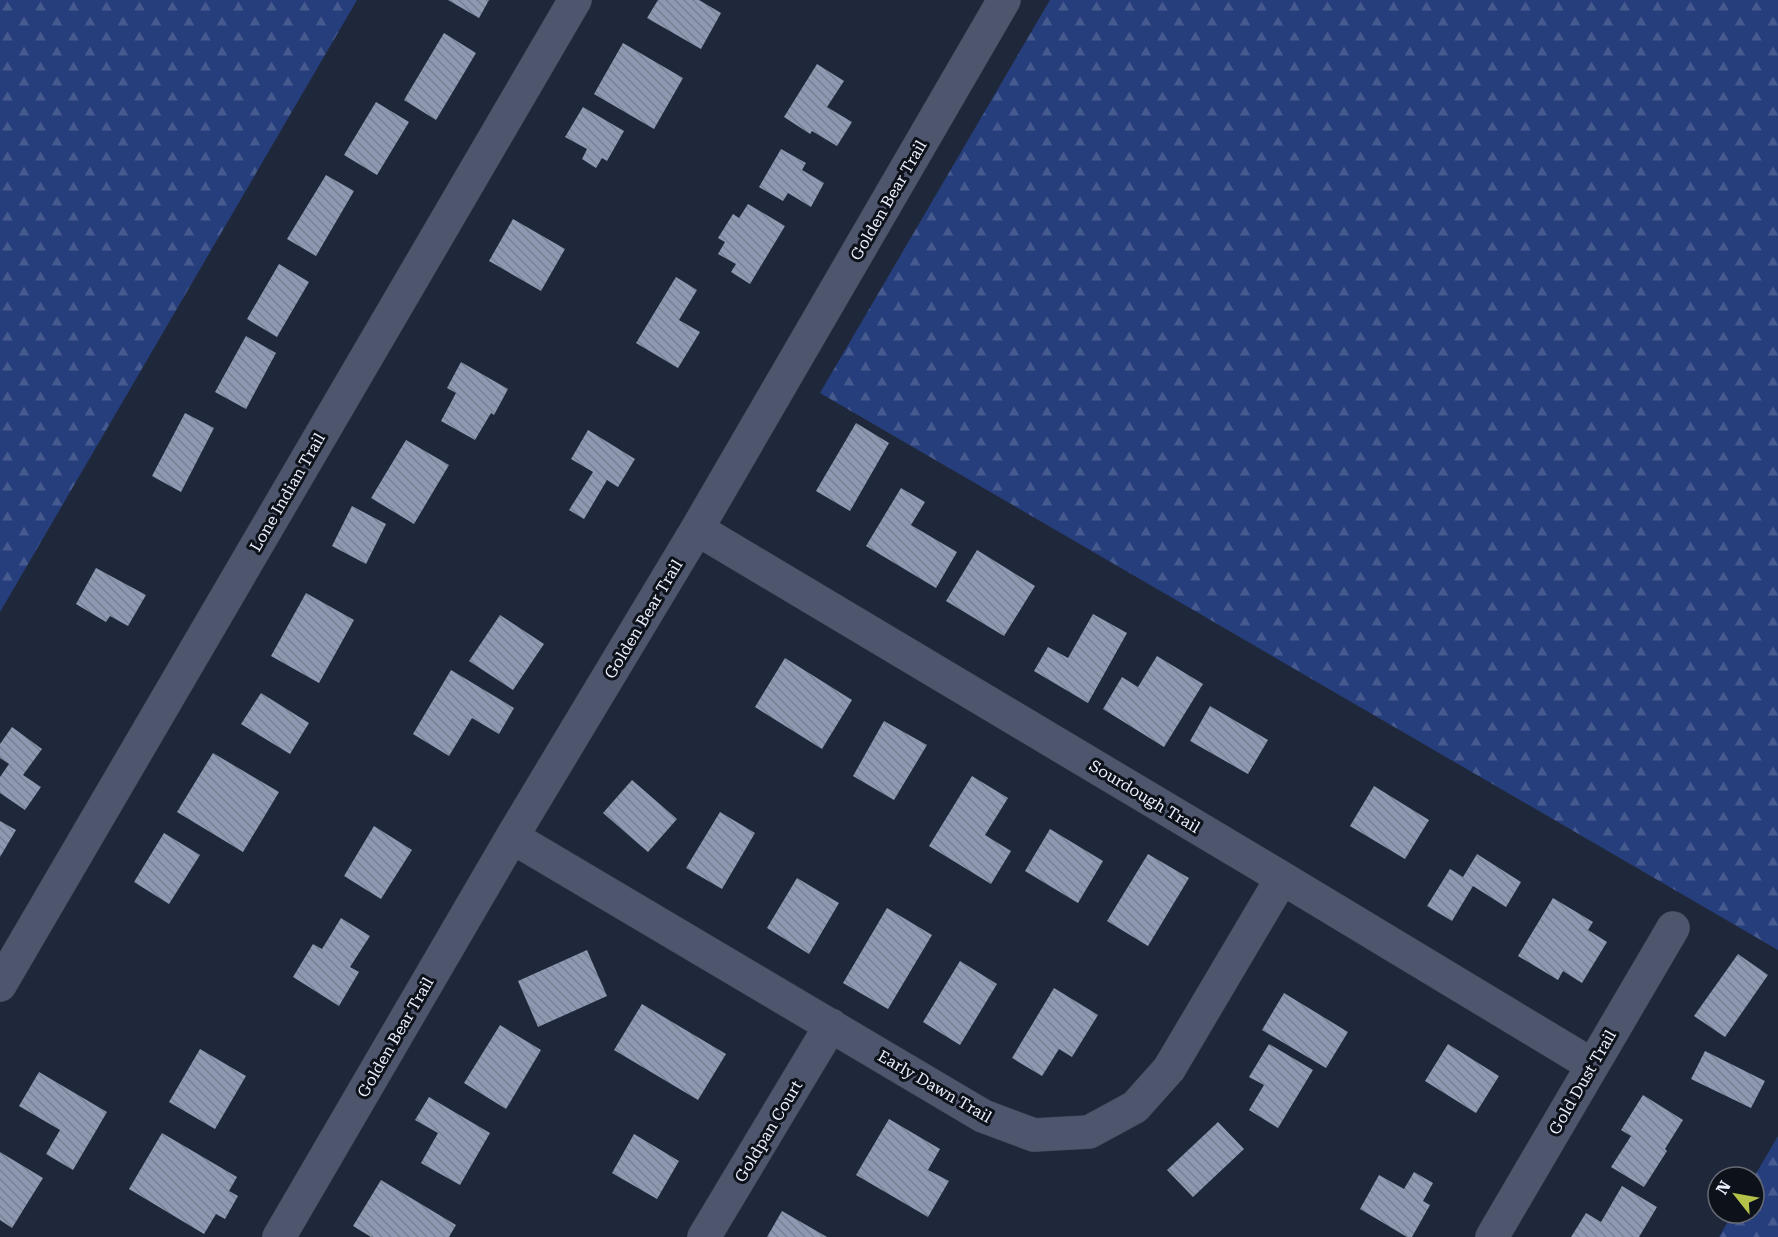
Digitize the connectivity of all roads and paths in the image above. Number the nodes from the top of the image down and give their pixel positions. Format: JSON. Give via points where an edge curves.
{"nodes":[{"id":1,"x":575,"y":0,"type":"edge"},
{"id":2,"x":1004,"y":0,"type":"edge"},
{"id":3,"x":697,"y":529,"type":"junction"},
{"id":4,"x":512,"y":837,"type":"junction"},
{"id":5,"x":1282,"y":878,"type":"junction"},
{"id":6,"x":1673,"y":928,"type":"dead end"},
{"id":7,"x":0,"y":985,"type":"edge"},
{"id":8,"x":831,"y":1025,"type":"junction"},
{"id":9,"x":1592,"y":1065,"type":"junction"},
{"id":10,"x":279,"y":1237,"type":"edge"},
{"id":11,"x":704,"y":1237,"type":"edge"},
{"id":12,"x":1492,"y":1237,"type":"edge"}],
"edges":[{"from":1,"to":7,"type":"street","name":"Lone Indian Trail"},
{"from":2,"to":3,"type":"street","name":"Golden Bear Trail"},
{"from":3,"to":4,"type":"street","name":"Golden Bear Trail"},
{"from":3,"to":5,"type":"street","name":"Sourdough Trail"},
{"from":4,"to":8,"type":"street","name":"Early Dawn Trail"},
{"from":4,"to":10,"type":"street","name":"Golden Bear Trail"},
{"from":5,"to":8,"type":"street","name":"Early Dawn Trail","via":[[1169,1070],[1135,1107],[1089,1132],[1034,1135],[983,1116]]},
{"from":5,"to":9,"type":"street","name":"Sourdough Trail"},
{"from":6,"to":9,"type":"street","name":"Gold Dust Trail"},
{"from":8,"to":11,"type":"street","name":"Goldpan Court"},
{"from":9,"to":12,"type":"street","name":"Gold Dust Trail"}]}
